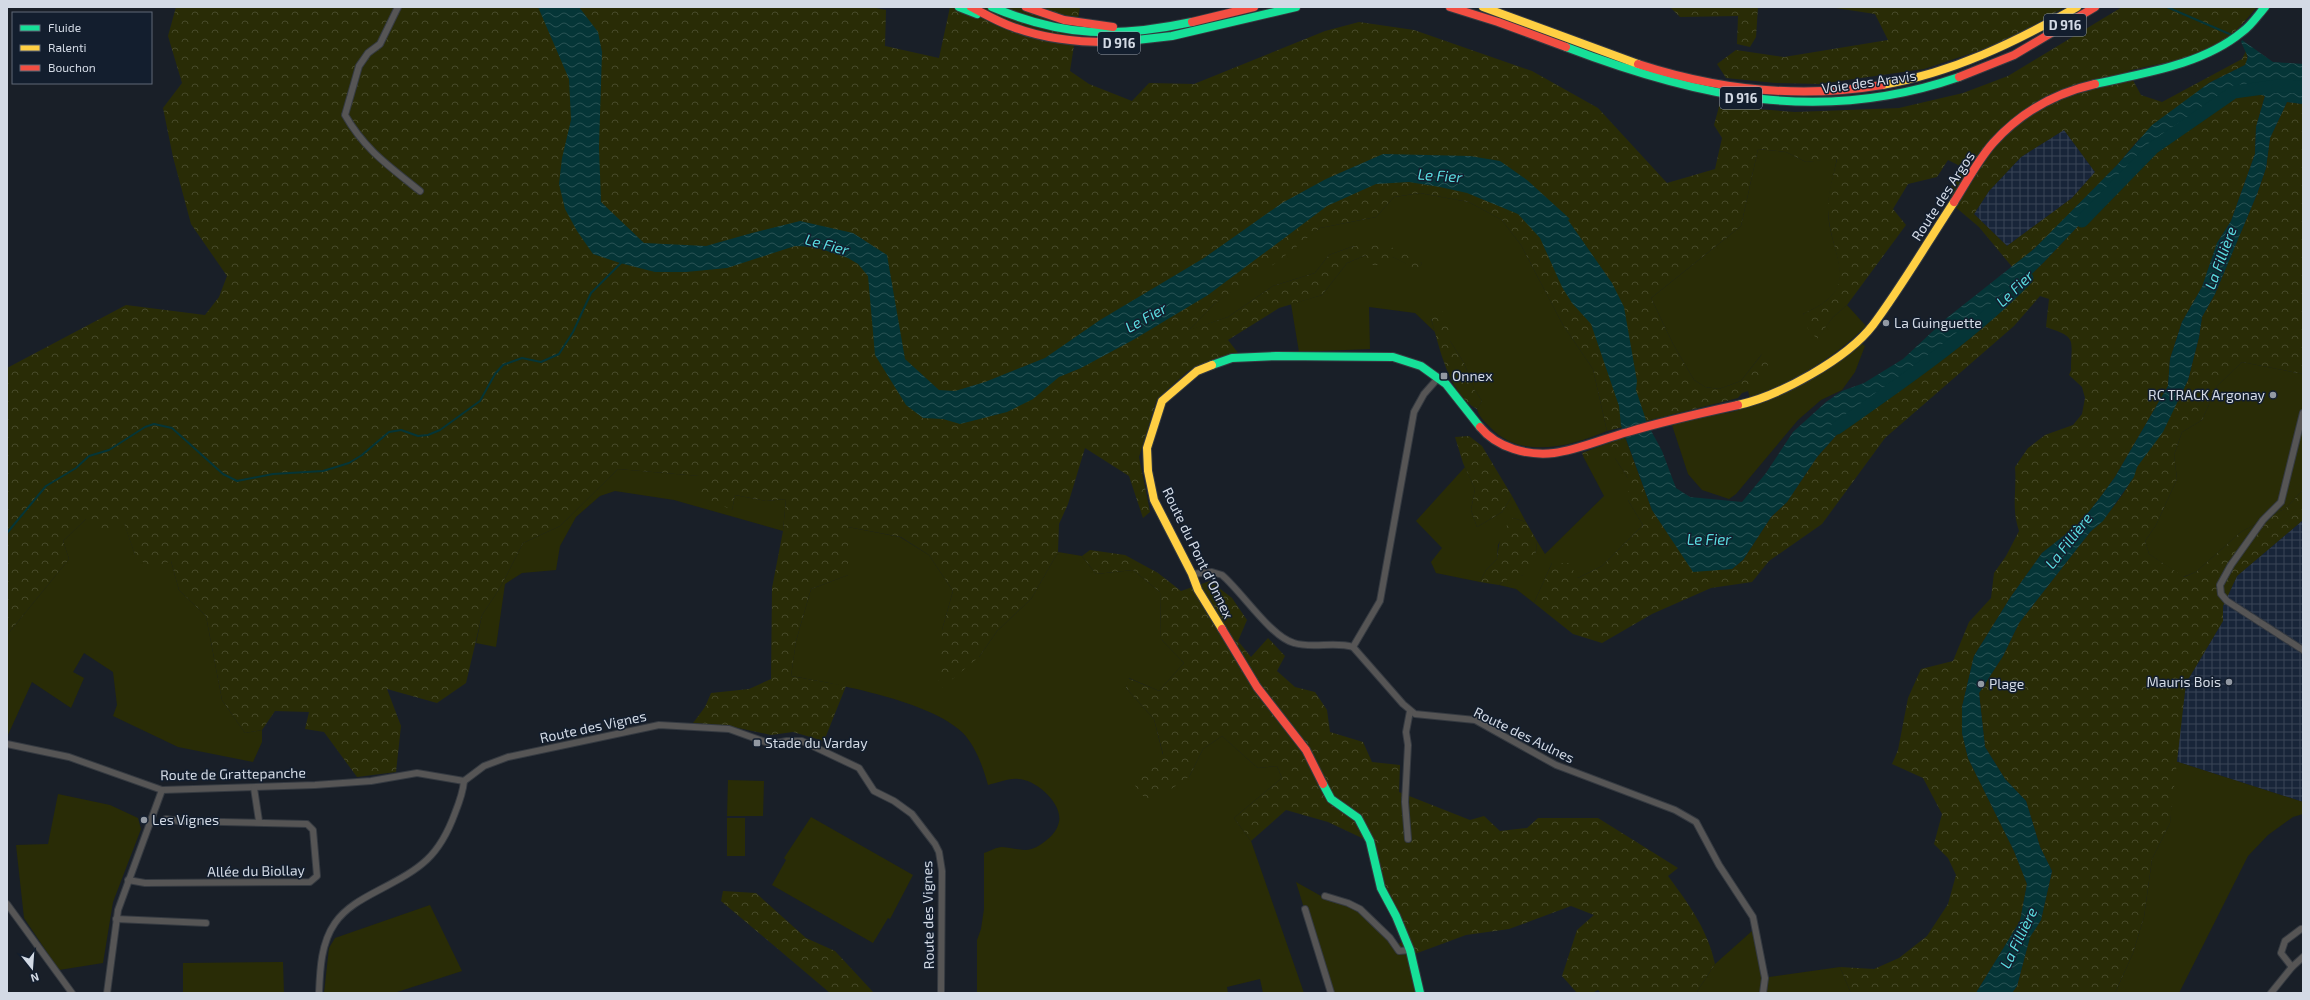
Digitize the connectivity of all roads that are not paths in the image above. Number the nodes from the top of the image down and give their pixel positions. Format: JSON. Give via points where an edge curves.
{"nodes":[{"id":1,"x":398,"y":7,"type":"edge"},
{"id":2,"x":959,"y":7,"type":"edge"},
{"id":3,"x":971,"y":7,"type":"edge"},
{"id":4,"x":992,"y":7,"type":"edge"},
{"id":5,"x":1026,"y":7,"type":"edge"},
{"id":6,"x":1254,"y":7,"type":"edge"},
{"id":7,"x":1296,"y":7,"type":"edge"},
{"id":8,"x":1450,"y":7,"type":"edge"},
{"id":9,"x":1483,"y":7,"type":"edge"},
{"id":10,"x":2077,"y":7,"type":"edge"},
{"id":11,"x":2095,"y":7,"type":"edge"},
{"id":12,"x":2265,"y":7,"type":"edge"},
{"id":13,"x":1001,"y":22,"type":"junction"},
{"id":14,"x":1168,"y":27,"type":"junction"},
{"id":15,"x":420,"y":191,"type":"dead end"},
{"id":16,"x":1439,"y":377,"type":"junction"},
{"id":17,"x":2303,"y":413,"type":"edge"},
{"id":18,"x":1610,"y":437,"type":"joint"},
{"id":19,"x":1192,"y":574,"type":"junction"},
{"id":20,"x":1353,"y":647,"type":"junction"},
{"id":21,"x":2303,"y":650,"type":"edge"},
{"id":22,"x":1410,"y":710,"type":"junction"},
{"id":23,"x":7,"y":744,"type":"edge"},
{"id":24,"x":464,"y":781,"type":"junction"},
{"id":25,"x":254,"y":788,"type":"junction"},
{"id":26,"x":162,"y":790,"type":"junction"},
{"id":27,"x":166,"y":819,"type":"dead end"},
{"id":28,"x":259,"y":821,"type":"junction"},
{"id":29,"x":1408,"y":839,"type":"dead end"},
{"id":30,"x":128,"y":880,"type":"junction"},
{"id":31,"x":1325,"y":896,"type":"dead end"},
{"id":32,"x":7,"y":904,"type":"edge"},
{"id":33,"x":1305,"y":909,"type":"dead end"},
{"id":34,"x":116,"y":919,"type":"junction"},
{"id":35,"x":206,"y":923,"type":"dead end"},
{"id":36,"x":2301,"y":929,"type":"dead end"},
{"id":37,"x":1410,"y":950,"type":"junction"},
{"id":38,"x":2303,"y":957,"type":"edge"},
{"id":39,"x":2292,"y":966,"type":"junction"},
{"id":40,"x":72,"y":993,"type":"edge"},
{"id":41,"x":107,"y":993,"type":"edge"},
{"id":42,"x":319,"y":993,"type":"edge"},
{"id":43,"x":941,"y":993,"type":"edge"},
{"id":44,"x":1331,"y":993,"type":"edge"},
{"id":45,"x":1420,"y":993,"type":"edge"},
{"id":46,"x":1763,"y":993,"type":"edge"},
{"id":47,"x":2271,"y":993,"type":"edge"}],
"edges":[{"from":1,"to":15,"type":"street","via":[[380,44],[368,53],[359,66],[345,115],[369,150]]},
{"from":2,"to":13,"type":"main road"},
{"from":3,"to":13,"type":"main road","number":"D 916"},
{"from":4,"to":14,"type":"main road","number":"D 916","via":[[1035,24],[1074,32],[1117,34]]},
{"from":5,"to":14,"type":"main road","via":[[1052,17],[1093,25]]},
{"from":6,"to":14,"type":"main road","number":"D 916"},
{"from":7,"to":13,"type":"main road","number":"D 916","via":[[1197,32],[1127,43],[1099,44],[1058,40]]},
{"from":8,"to":11,"type":"main road","name":"Voie des Aravis","number":"D 916","via":[[1633,72],[1687,88],[1757,100],[1813,103],[1892,94],[1962,76],[2036,43]]},
{"from":9,"to":10,"type":"main road","name":"Voie des Aravis","number":"D 916","via":[[1687,78],[1761,91],[1815,93],[1885,86],[1948,70],[2003,49]]},
{"from":12,"to":18,"type":"main road","name":"Route des Argos","via":[[2243,32],[2211,53],[2077,88],[2052,98],[2021,116],[1992,144],[1884,310],[1858,342],[1814,372],[1769,395]]},
{"from":16,"to":18,"type":"main road","name":"Route du Pont d'Onnex","via":[[1454,392],[1489,438],[1503,446],[1538,454],[1554,453]]},
{"from":16,"to":19,"type":"main road","name":"Route du Pont d'Onnex","via":[[1421,366],[1393,357],[1276,356],[1232,358],[1198,372],[1181,384],[1162,401],[1153,423],[1147,448],[1148,471],[1154,500]]},
{"from":16,"to":20,"type":"street","via":[[1424,394],[1414,412],[1380,601]]},
{"from":17,"to":21,"type":"street","via":[[2280,502],[2263,520],[2220,585],[2221,594],[2239,610]]},
{"from":19,"to":20,"type":"street","via":[[1212,572],[1222,575],[1287,641],[1302,645]]},
{"from":19,"to":37,"type":"main road","name":"Route du Pont d'Onnex","via":[[1198,590],[1257,687],[1306,750],[1331,799],[1358,818],[1370,841],[1381,888]]},
{"from":20,"to":22,"type":"street"},
{"from":22,"to":29,"type":"street","via":[[1406,732],[1408,745],[1405,802]]},
{"from":22,"to":46,"type":"street","name":"Route des Aulnes","via":[[1432,717],[1475,720],[1556,765],[1675,810],[1696,822],[1719,865],[1754,917],[1766,982]]},
{"from":23,"to":26,"type":"street","name":"Route de Grattepanche","via":[[69,757]]},
{"from":24,"to":25,"type":"street","name":"Route de Grattepanche","via":[[417,772],[371,781]]},
{"from":24,"to":42,"type":"street","via":[[448,831],[431,856],[409,874],[360,900],[335,923],[321,960]]},
{"from":24,"to":43,"type":"street","name":"Route des Vignes","via":[[484,766],[508,757],[659,725],[729,729],[771,744],[802,741],[859,768],[874,791],[912,814],[935,844],[941,862],[942,884]]},
{"from":25,"to":26,"type":"street","name":"Route de Grattepanche"},
{"from":25,"to":28,"type":"street"},
{"from":26,"to":30,"type":"street"},
{"from":27,"to":28,"type":"street"},
{"from":28,"to":30,"type":"street","name":"Allée du Biollay","via":[[307,824],[313,830],[317,876],[313,882],[145,883]]},
{"from":30,"to":34,"type":"street"},
{"from":31,"to":37,"type":"street","via":[[1360,909],[1390,938],[1399,951]]},
{"from":32,"to":40,"type":"street"},
{"from":33,"to":44,"type":"street"},
{"from":34,"to":35,"type":"street"},
{"from":34,"to":41,"type":"street"},
{"from":36,"to":39,"type":"street","via":[[2285,942],[2280,953]]},
{"from":37,"to":45,"type":"main road","name":"Route du Pont d'Onnex"},
{"from":38,"to":39,"type":"street"},
{"from":39,"to":47,"type":"street"}]}
